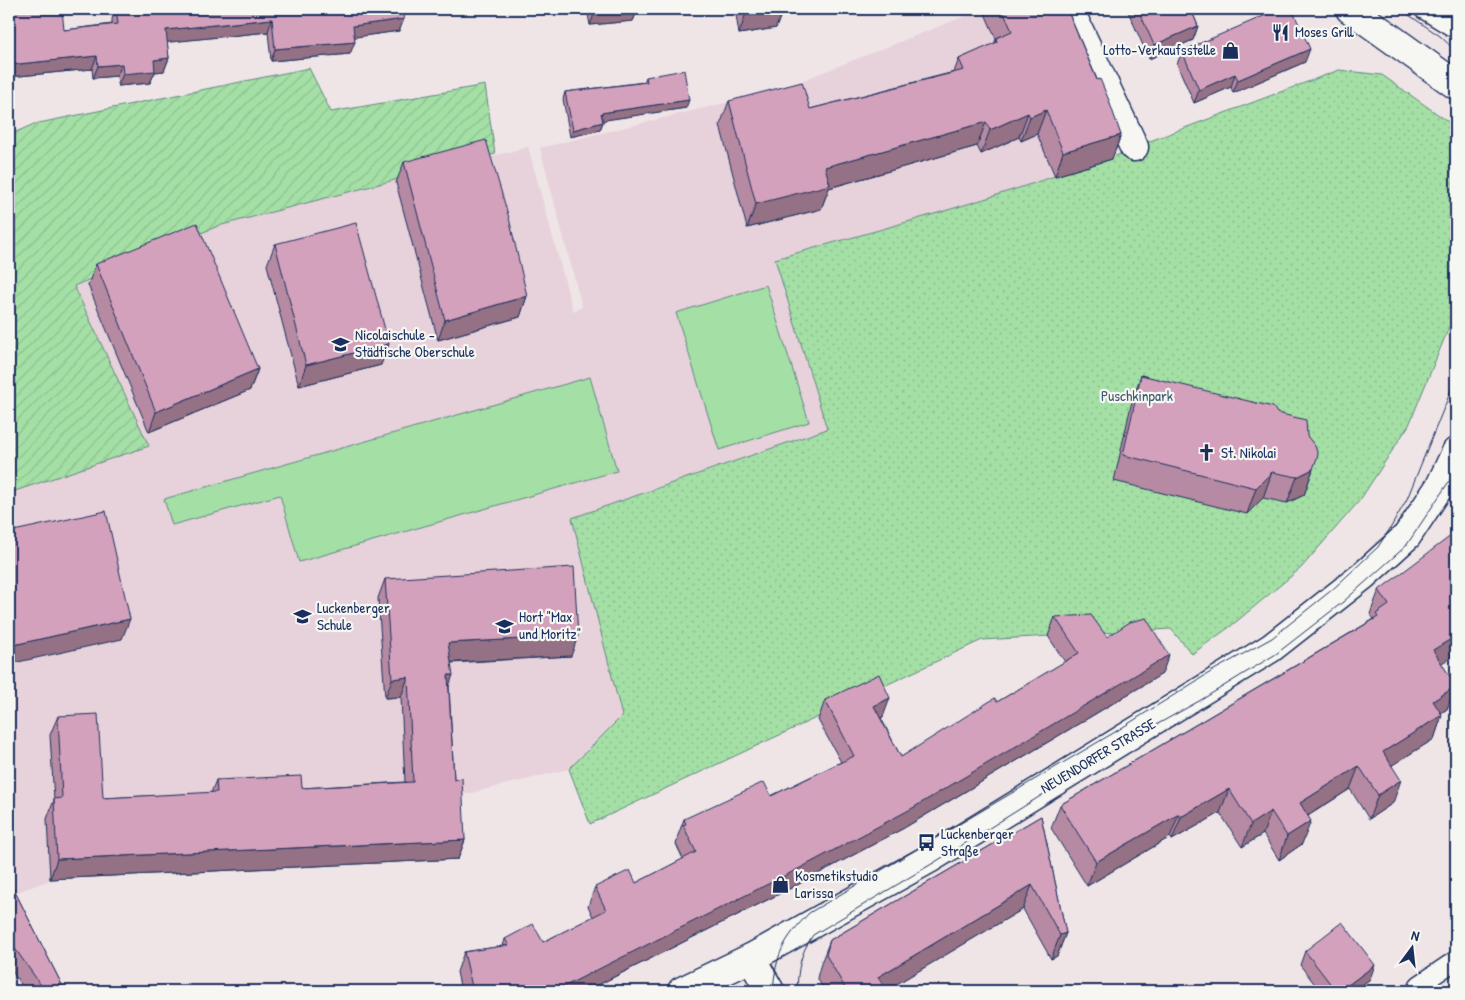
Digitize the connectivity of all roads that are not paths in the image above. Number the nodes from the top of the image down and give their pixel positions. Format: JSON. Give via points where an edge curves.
{"nodes":[{"id":1,"x":1069,"y":9,"type":"edge"},
{"id":2,"x":1350,"y":9,"type":"edge"},
{"id":3,"x":1423,"y":9,"type":"edge"},
{"id":4,"x":1454,"y":28,"type":"dead end"},
{"id":5,"x":1456,"y":85,"type":"edge"},
{"id":6,"x":1134,"y":147,"type":"dead end"},
{"id":7,"x":1456,"y":452,"type":"edge"},
{"id":8,"x":751,"y":958,"type":"junction"},
{"id":9,"x":1456,"y":960,"type":"edge"},
{"id":10,"x":1419,"y":985,"type":"dead end"},
{"id":11,"x":682,"y":991,"type":"edge"},
{"id":12,"x":770,"y":991,"type":"edge"}],
"edges":[{"from":1,"to":6,"type":"street"},
{"from":2,"to":5,"type":"street"},
{"from":3,"to":4,"type":"lane"},
{"from":7,"to":8,"type":"street","name":"NEUENDORFER STRASSE","via":[[1437,492],[1407,536],[1364,575],[1271,648],[929,859]]},
{"from":8,"to":11,"type":"street","name":"NEUENDORFER STRASSE"},
{"from":8,"to":12,"type":"street"},
{"from":9,"to":10,"type":"lane"}]}
